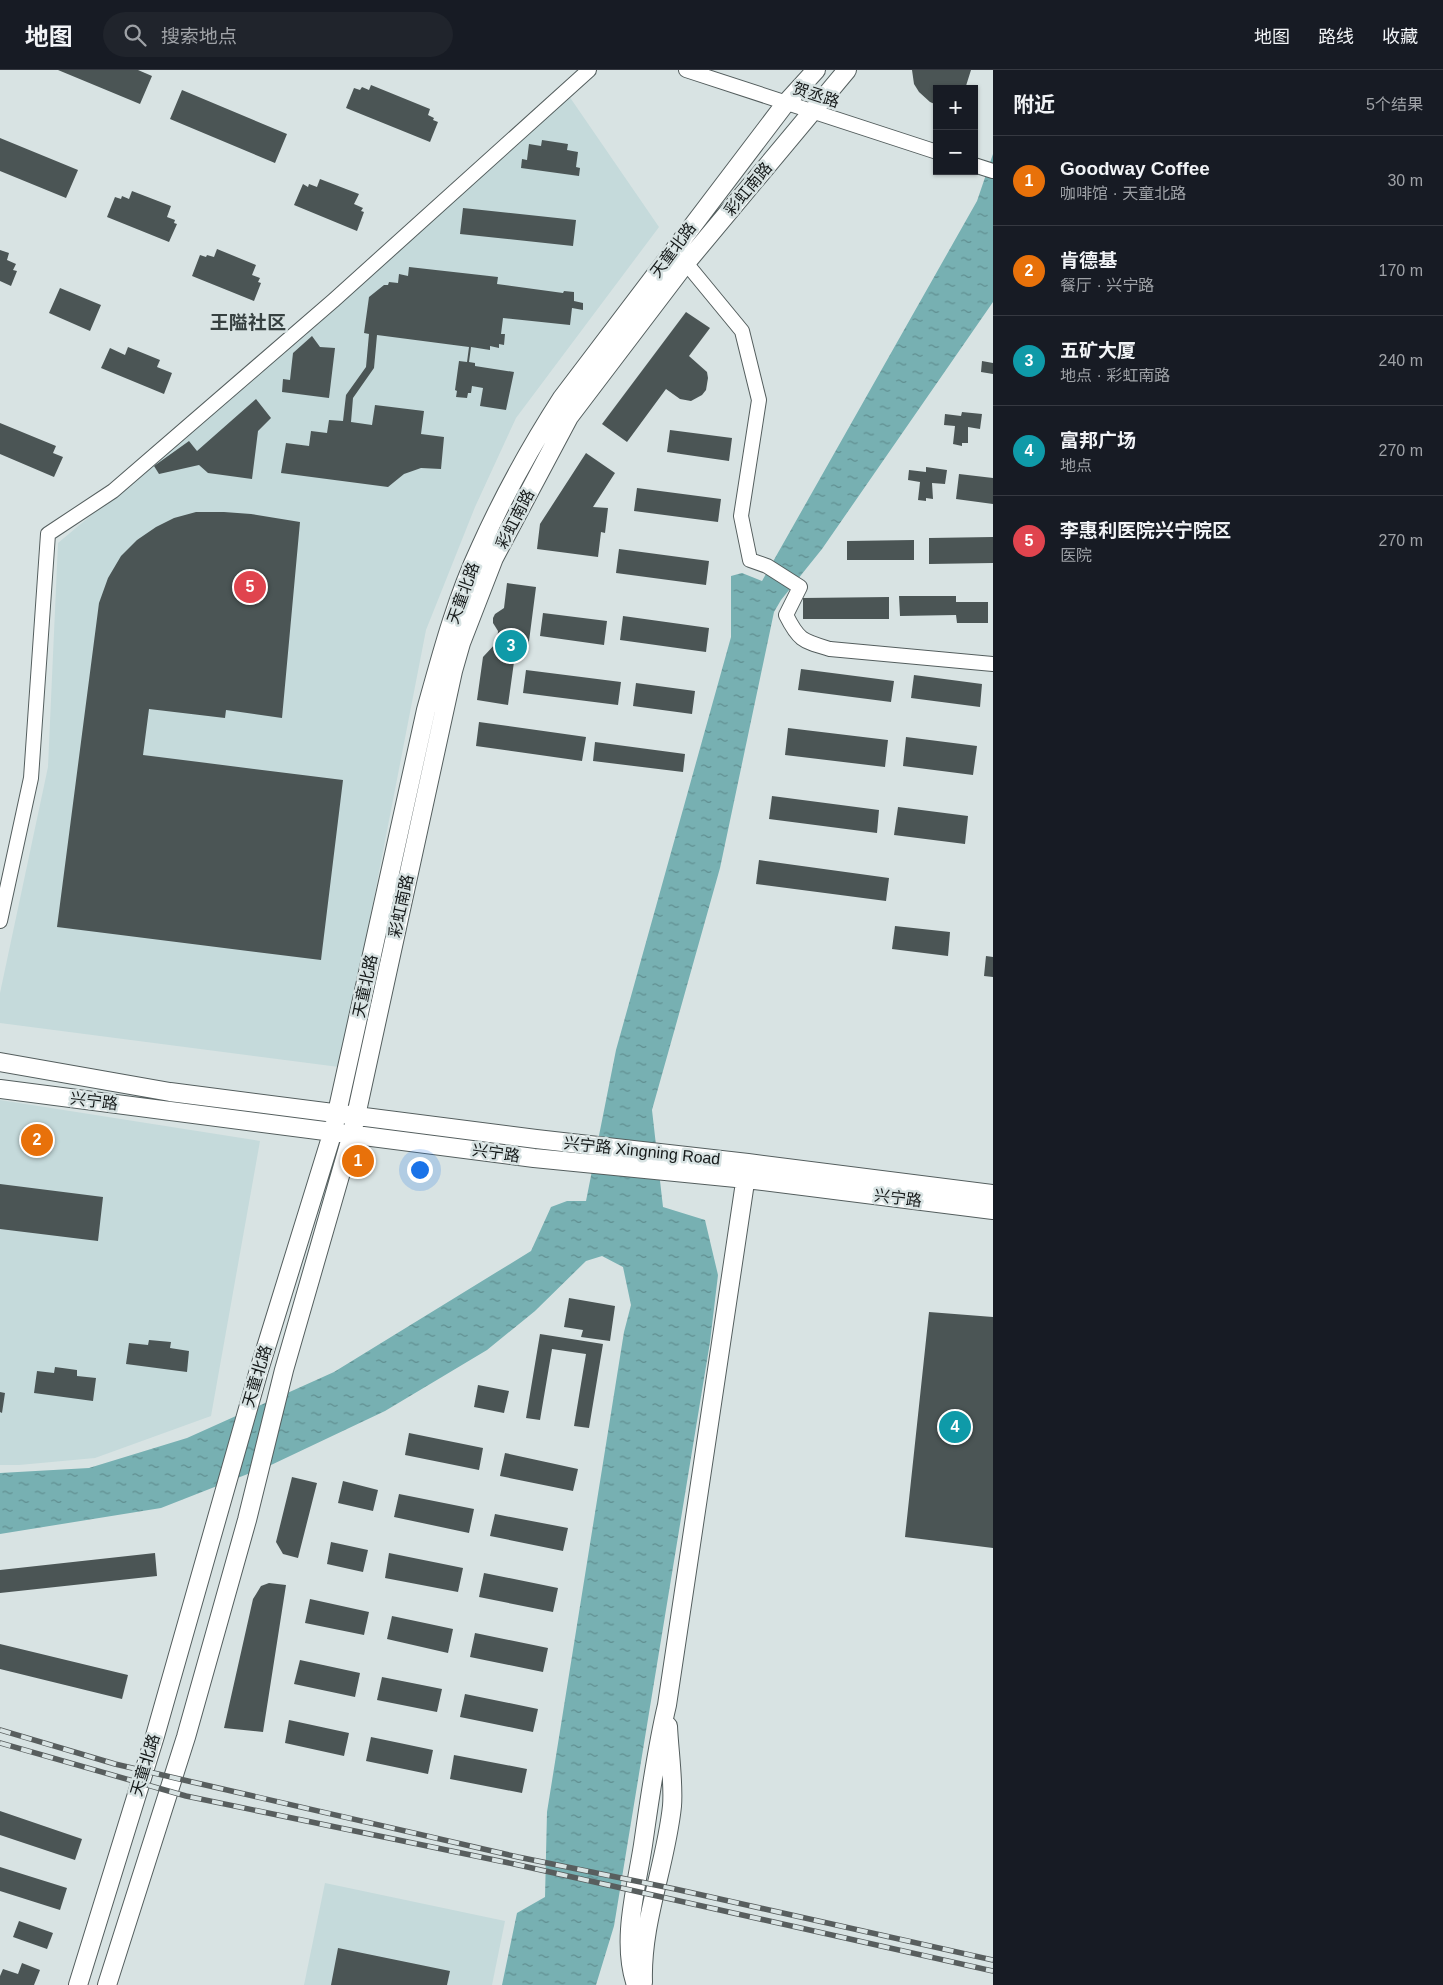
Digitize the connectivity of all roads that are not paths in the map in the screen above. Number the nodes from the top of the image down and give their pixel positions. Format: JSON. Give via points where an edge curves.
{"nodes":[{"id":1,"x":589,"y":70,"type":"edge"},
{"id":2,"x":686,"y":70,"type":"edge"},
{"id":3,"x":816,"y":70,"type":"edge"},
{"id":4,"x":847,"y":70,"type":"edge"},
{"id":5,"x":785,"y":104,"type":"junction"},
{"id":6,"x":811,"y":112,"type":"junction"},
{"id":7,"x":933,"y":151,"type":"edge"},
{"id":8,"x":978,"y":165,"type":"edge"},
{"id":9,"x":993,"y":171,"type":"edge"},
{"id":10,"x":686,"y":264,"type":"junction"},
{"id":11,"x":993,"y":664,"type":"edge"},
{"id":12,"x":0,"y":921,"type":"edge"},
{"id":13,"x":0,"y":1062,"type":"edge"},
{"id":14,"x":0,"y":1089,"type":"edge"},
{"id":15,"x":338,"y":1113,"type":"junction"},
{"id":16,"x":356,"y":1115,"type":"junction"},
{"id":17,"x":333,"y":1131,"type":"junction"},
{"id":18,"x":352,"y":1134,"type":"junction"},
{"id":19,"x":536,"y":1139,"type":"joint"},
{"id":20,"x":747,"y":1171,"type":"junction"},
{"id":21,"x":993,"y":1194,"type":"edge"},
{"id":22,"x":993,"y":1210,"type":"edge"},
{"id":23,"x":667,"y":1704,"type":"junction"},
{"id":24,"x":78,"y":1985,"type":"edge"},
{"id":25,"x":107,"y":1985,"type":"edge"},
{"id":26,"x":636,"y":1985,"type":"edge"},
{"id":27,"x":643,"y":1985,"type":"edge"}],
"edges":[{"from":1,"to":12,"type":"street","via":[[334,300],[113,491],[48,534],[31,778]]},
{"from":2,"to":5,"type":"street","name":"贺丞路"},
{"from":3,"to":5,"type":"main road","name":"天童北路"},
{"from":4,"to":6,"type":"main road","name":"彩虹南路"},
{"from":5,"to":6,"type":"street","name":"贺丞路"},
{"from":5,"to":15,"type":"main road","name":"天童北路","via":[[562,398],[479,549],[445,641],[426,710]]},
{"from":6,"to":7,"type":"street","name":"贺丞路"},
{"from":6,"to":10,"type":"main road","name":"彩虹南路"},
{"from":8,"to":9,"type":"street"},
{"from":10,"to":11,"type":"street","via":[[742,331],[759,400],[741,516],[750,560],[767,566],[800,587],[786,615],[795,634],[809,643],[830,649]]},
{"from":10,"to":16,"type":"main road","name":"彩虹南路","via":[[569,418],[494,558],[461,643]]},
{"from":13,"to":15,"type":"main road","name":"兴宁路","via":[[170,1092]]},
{"from":14,"to":17,"type":"main road","name":"兴宁路"},
{"from":15,"to":16,"type":"main road","name":"兴宁路"},
{"from":15,"to":17,"type":"main road","name":"天童北路"},
{"from":16,"to":18,"type":"main road","name":"天童北路"},
{"from":16,"to":19,"type":"main road","name":"兴宁路"},
{"from":17,"to":18,"type":"main road","name":"兴宁路"},
{"from":17,"to":24,"type":"main road","name":"天童北路","via":[[252,1393],[154,1736]]},
{"from":18,"to":20,"type":"main road","name":"兴宁路","via":[[534,1158]]},
{"from":18,"to":25,"type":"main road","name":"天童北路","via":[[284,1370],[247,1520],[186,1737]]},
{"from":19,"to":20,"type":"main road","name":"兴宁路 Xingning Road"},
{"from":20,"to":21,"type":"main road","name":"兴宁路"},
{"from":20,"to":22,"type":"main road","name":"兴宁路"},
{"from":20,"to":23,"type":"main road"},
{"from":23,"to":26,"type":"main road","via":[[656,1751],[629,1941],[631,1971]]},
{"from":23,"to":27,"type":"main road","via":[[672,1804],[645,1940]]}]}
